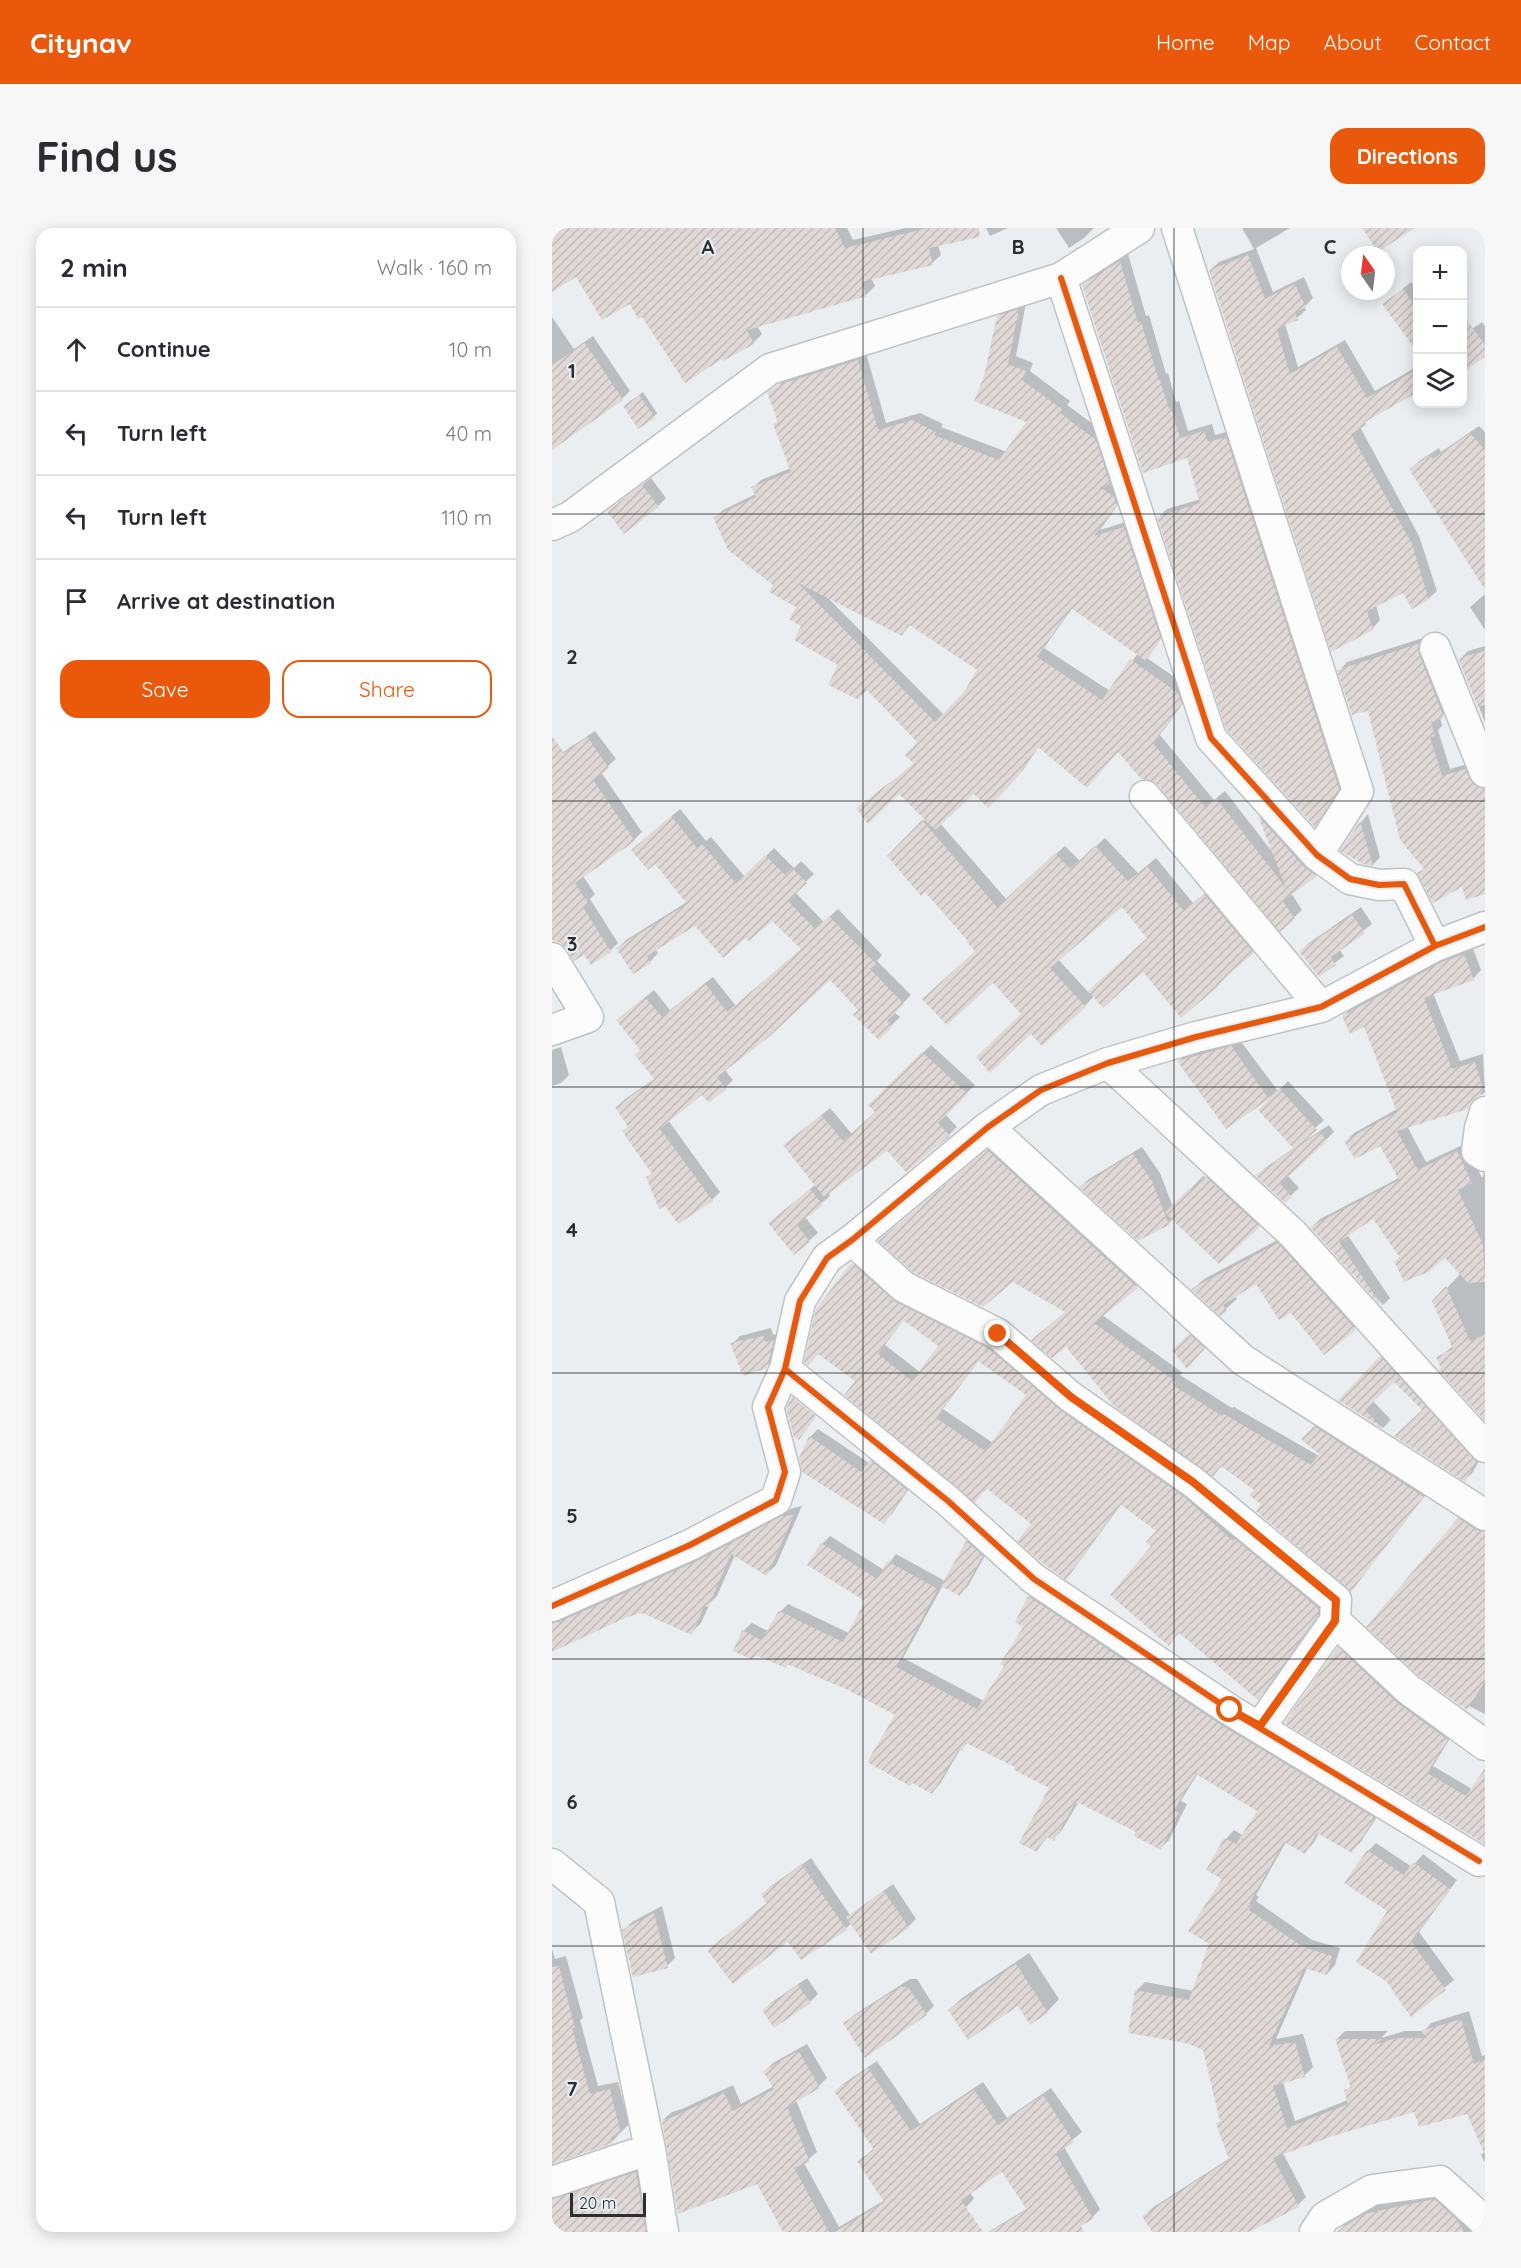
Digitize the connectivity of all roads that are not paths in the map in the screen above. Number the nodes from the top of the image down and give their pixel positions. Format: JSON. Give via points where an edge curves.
{"nodes":[{"id":1,"x":1139,"y":228,"type":"edge"},
{"id":2,"x":1177,"y":228,"type":"edge"},
{"id":3,"x":1061,"y":278,"type":"junction"},
{"id":4,"x":552,"y":525,"type":"edge"},
{"id":5,"x":1435,"y":648,"type":"dead end"},
{"id":6,"x":1485,"y":772,"type":"edge"},
{"id":7,"x":1145,"y":795,"type":"dead end"},
{"id":8,"x":1317,"y":855,"type":"junction"},
{"id":9,"x":1485,"y":927,"type":"edge"},
{"id":10,"x":1435,"y":946,"type":"junction"},
{"id":11,"x":552,"y":958,"type":"edge"},
{"id":12,"x":1321,"y":1007,"type":"junction"},
{"id":13,"x":552,"y":1030,"type":"edge"},
{"id":14,"x":1108,"y":1063,"type":"junction"},
{"id":15,"x":1485,"y":1112,"type":"edge"},
{"id":16,"x":988,"y":1127,"type":"junction"},
{"id":17,"x":1485,"y":1156,"type":"edge"},
{"id":18,"x":852,"y":1240,"type":"junction"},
{"id":19,"x":785,"y":1369,"type":"junction"},
{"id":20,"x":1485,"y":1447,"type":"edge"},
{"id":21,"x":1483,"y":1508,"type":"edge"},
{"id":22,"x":552,"y":1606,"type":"edge"},
{"id":23,"x":1335,"y":1621,"type":"junction"},
{"id":24,"x":1260,"y":1726,"type":"junction"},
{"id":25,"x":1485,"y":1745,"type":"edge"},
{"id":26,"x":1479,"y":1861,"type":"dead end"},
{"id":27,"x":552,"y":1864,"type":"edge"},
{"id":28,"x":650,"y":2149,"type":"junction"},
{"id":29,"x":552,"y":2182,"type":"edge"},
{"id":30,"x":1485,"y":2222,"type":"edge"},
{"id":31,"x":663,"y":2232,"type":"edge"},
{"id":32,"x":1315,"y":2232,"type":"edge"}],
"edges":[{"from":1,"to":3,"type":"street"},
{"from":2,"to":8,"type":"street","via":[[1358,791]]},
{"from":3,"to":4,"type":"street","via":[[770,369],[570,517]]},
{"from":3,"to":8,"type":"street","via":[[1211,738]]},
{"from":5,"to":6,"type":"street"},
{"from":7,"to":12,"type":"street"},
{"from":8,"to":10,"type":"street","via":[[1350,879],[1379,885],[1404,884]]},
{"from":9,"to":10,"type":"street"},
{"from":10,"to":12,"type":"street"},
{"from":11,"to":13,"type":"street","via":[[588,1017]]},
{"from":12,"to":14,"type":"street"},
{"from":14,"to":16,"type":"street","via":[[1041,1090]]},
{"from":14,"to":20,"type":"street","via":[[1293,1234]]},
{"from":15,"to":17,"type":"street","via":[[1477,1151]]},
{"from":16,"to":18,"type":"street"},
{"from":16,"to":21,"type":"street","via":[[1243,1360]]},
{"from":18,"to":19,"type":"street","via":[[827,1258],[800,1301]]},
{"from":18,"to":23,"type":"street","via":[[904,1287],[998,1334],[1071,1397],[1193,1482],[1336,1600]]},
{"from":19,"to":22,"type":"street","via":[[768,1407],[785,1472],[776,1500],[690,1545]]},
{"from":19,"to":24,"type":"street","via":[[948,1501],[1034,1579]]},
{"from":23,"to":24,"type":"street"},
{"from":23,"to":25,"type":"street","via":[[1408,1689]]},
{"from":24,"to":26,"type":"street"},
{"from":27,"to":28,"type":"street","via":[[599,1902]]},
{"from":28,"to":29,"type":"street"},
{"from":28,"to":31,"type":"street"},
{"from":30,"to":32,"type":"street","via":[[1440,2181],[1372,2190],[1325,2217]]}]}
